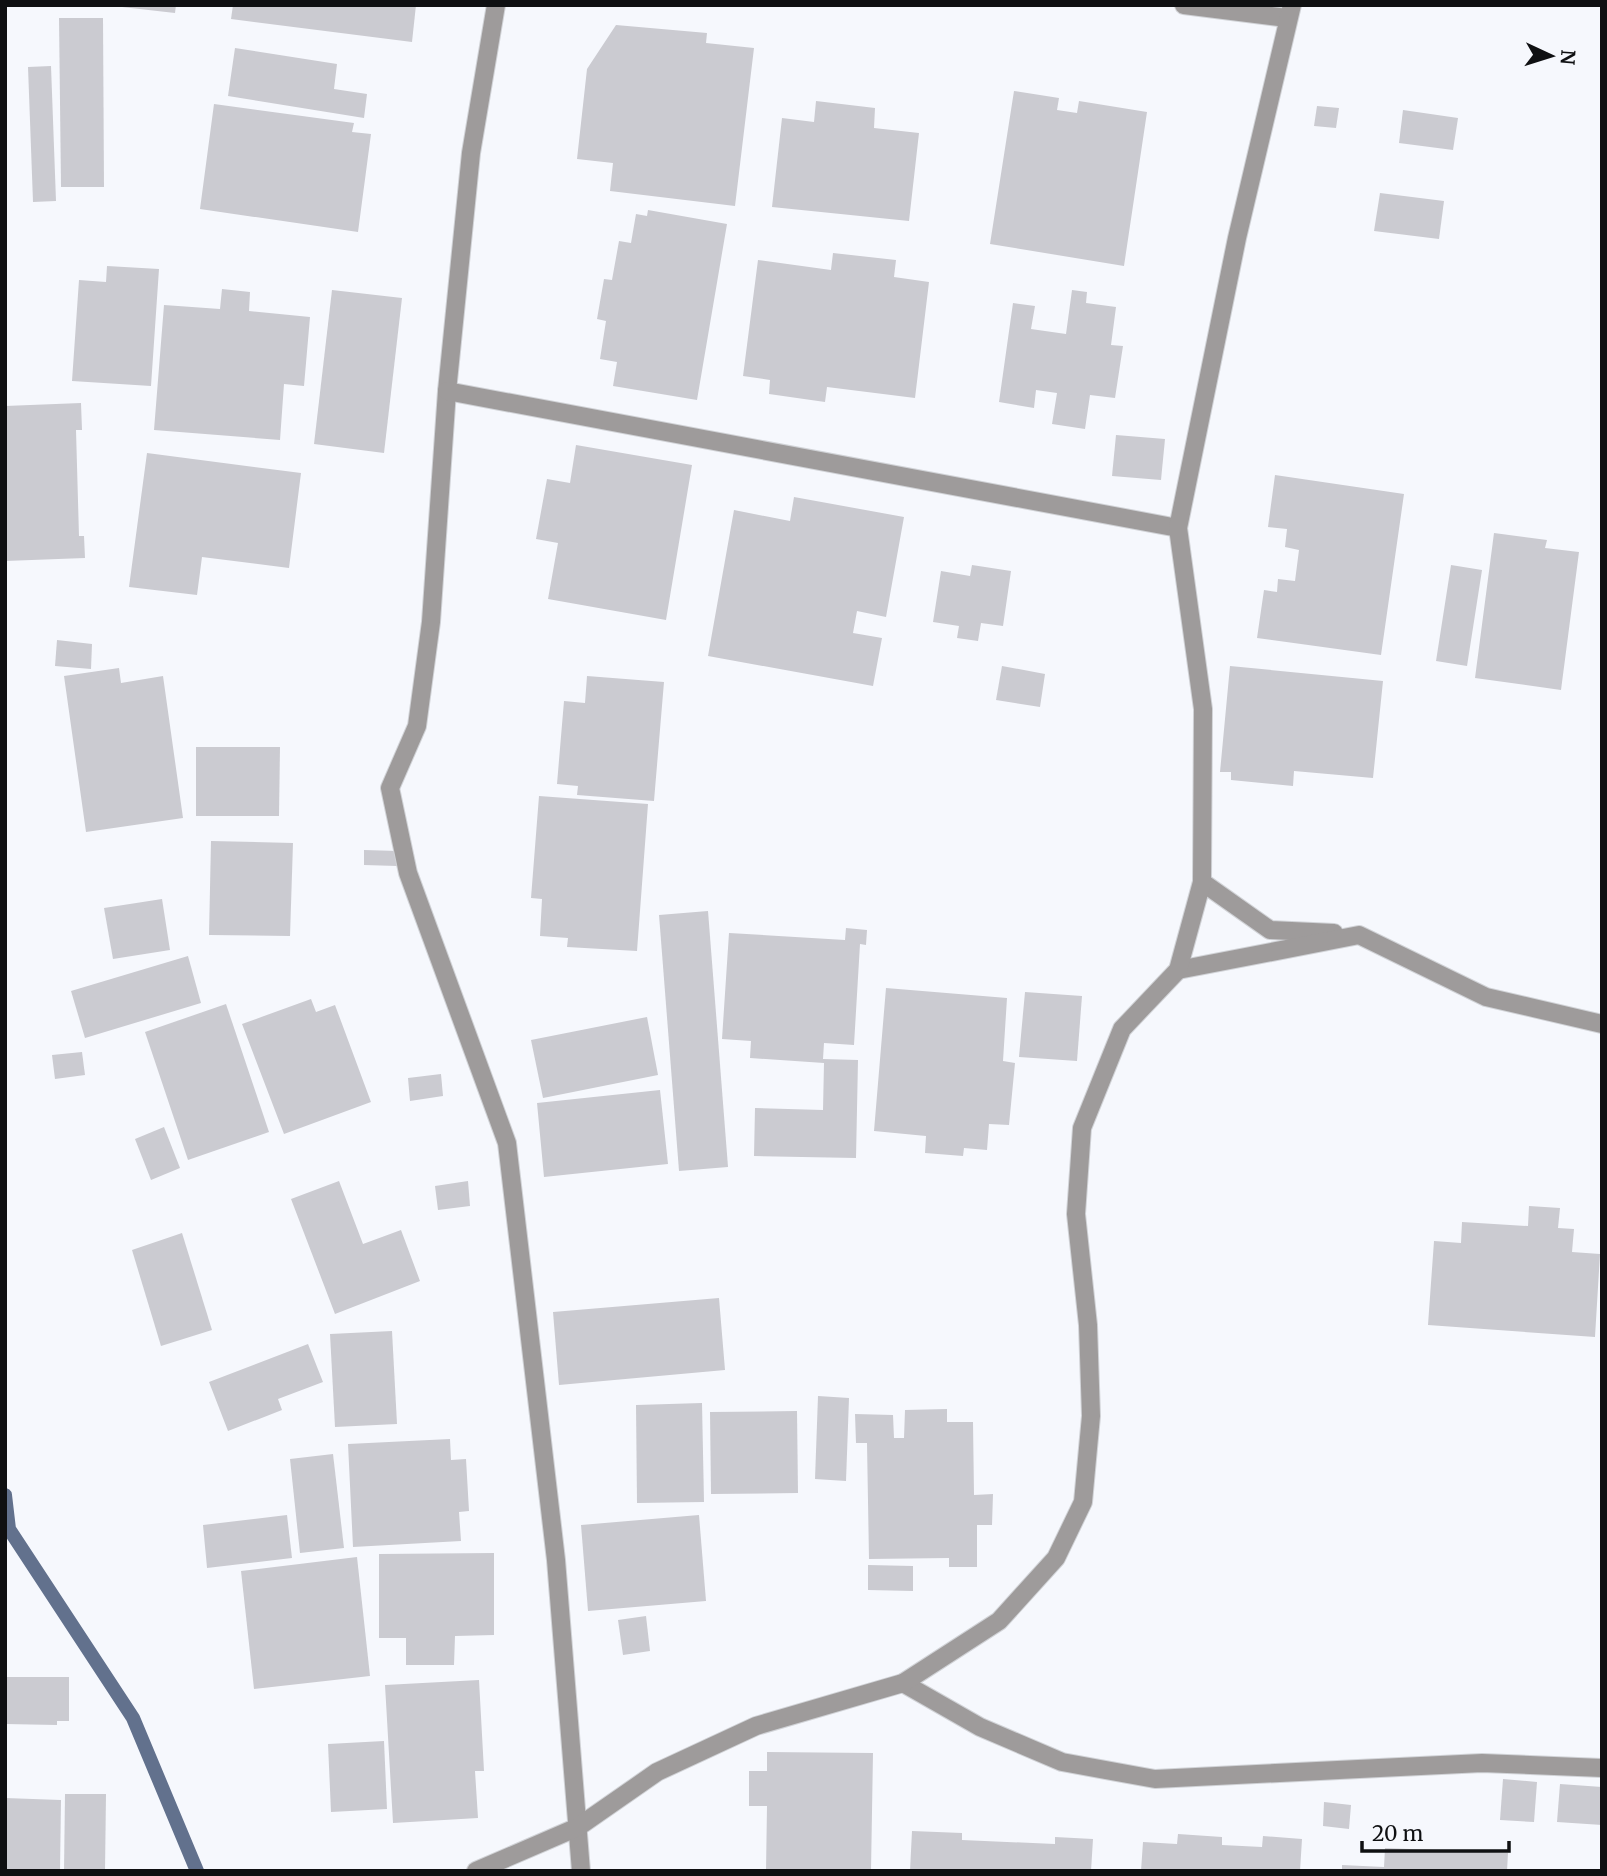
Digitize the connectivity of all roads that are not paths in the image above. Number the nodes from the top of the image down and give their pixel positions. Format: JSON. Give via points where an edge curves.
{"nodes":[{"id":1,"x":496,"y":5,"type":"edge"},
{"id":2,"x":1184,"y":5,"type":"edge"},
{"id":3,"x":1289,"y":12,"type":"edge"},
{"id":4,"x":447,"y":391,"type":"junction"},
{"id":5,"x":1178,"y":528,"type":"junction"},
{"id":6,"x":1202,"y":882,"type":"junction"},
{"id":7,"x":1359,"y":935,"type":"junction"},
{"id":8,"x":1178,"y":971,"type":"junction"},
{"id":9,"x":1602,"y":1024,"type":"edge"},
{"id":10,"x":903,"y":1683,"type":"junction"},
{"id":11,"x":1602,"y":1768,"type":"edge"},
{"id":12,"x":578,"y":1827,"type":"junction"},
{"id":13,"x":476,"y":1871,"type":"edge"},
{"id":14,"x":581,"y":1871,"type":"edge"}],
"edges":[{"from":1,"to":4,"type":"street","via":[[471,153]]},
{"from":2,"to":3,"type":"street"},
{"from":3,"to":5,"type":"street"},
{"from":4,"to":5,"type":"street"},
{"from":4,"to":12,"type":"street","via":[[431,622],[417,726],[390,788],[408,873],[507,1143],[556,1560]]},
{"from":5,"to":6,"type":"street","via":[[1203,709]]},
{"from":6,"to":7,"type":"street","via":[[1270,929]]},
{"from":6,"to":8,"type":"street"},
{"from":7,"to":8,"type":"street"},
{"from":7,"to":9,"type":"street","via":[[1486,997]]},
{"from":8,"to":10,"type":"street","via":[[1122,1030],[1082,1128],[1076,1214],[1088,1325],[1090,1416],[1083,1502],[1056,1558],[999,1622]]},
{"from":10,"to":11,"type":"street","via":[[980,1727],[1062,1762],[1155,1779],[1482,1763]]},
{"from":10,"to":12,"type":"street","via":[[756,1726],[657,1772]]},
{"from":12,"to":13,"type":"street"},
{"from":12,"to":14,"type":"street"}]}
